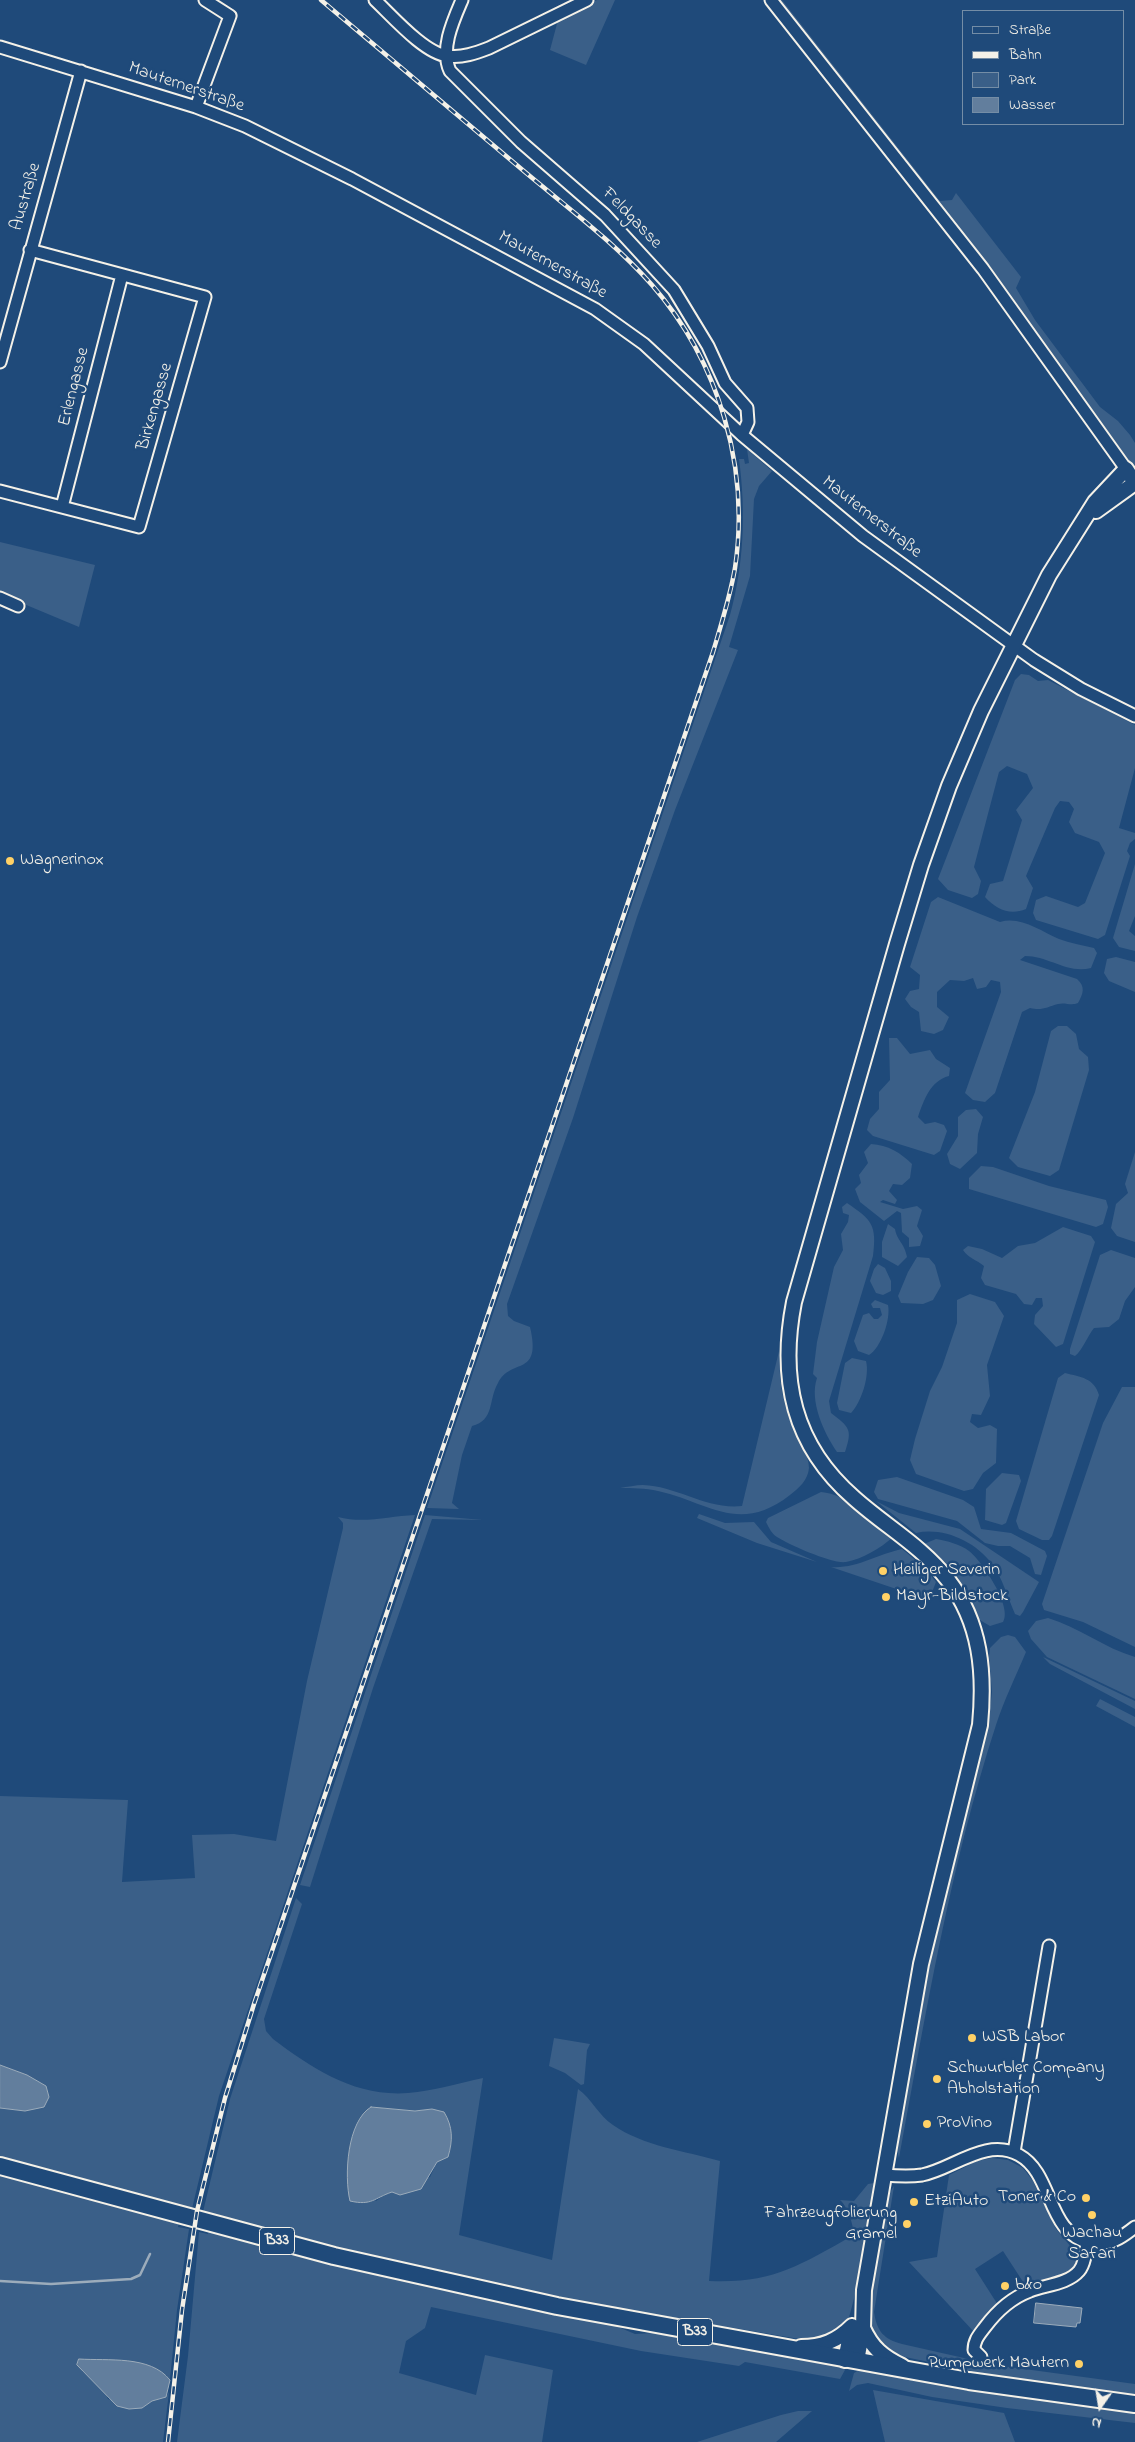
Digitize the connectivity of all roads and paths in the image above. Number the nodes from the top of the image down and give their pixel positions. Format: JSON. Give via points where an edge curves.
{"nodes":[{"id":1,"x":205,"y":0,"type":"edge"},
{"id":2,"x":375,"y":0,"type":"edge"},
{"id":3,"x":462,"y":0,"type":"edge"},
{"id":4,"x":587,"y":0,"type":"edge"},
{"id":5,"x":771,"y":0,"type":"edge"},
{"id":6,"x":0,"y":47,"type":"edge"},
{"id":7,"x":446,"y":56,"type":"junction"},
{"id":8,"x":80,"y":72,"type":"junction"},
{"id":9,"x":196,"y":107,"type":"junction"},
{"id":10,"x":30,"y":250,"type":"junction"},
{"id":11,"x":122,"y":275,"type":"junction"},
{"id":12,"x":0,"y":362,"type":"edge"},
{"id":13,"x":742,"y":435,"type":"junction"},
{"id":14,"x":1126,"y":469,"type":"junction"},
{"id":15,"x":1135,"y":483,"type":"edge"},
{"id":16,"x":0,"y":491,"type":"edge"},
{"id":17,"x":62,"y":507,"type":"junction"},
{"id":18,"x":1078,"y":529,"type":"junction"},
{"id":19,"x":0,"y":598,"type":"edge"},
{"id":20,"x":18,"y":606,"type":"dead end"},
{"id":21,"x":1013,"y":644,"type":"junction"},
{"id":22,"x":1135,"y":716,"type":"edge"},
{"id":23,"x":1049,"y":1946,"type":"dead end"},
{"id":24,"x":1014,"y":2152,"type":"junction"},
{"id":25,"x":0,"y":2166,"type":"edge"},
{"id":26,"x":884,"y":2175,"type":"junction"},
{"id":27,"x":1135,"y":2227,"type":"edge"},
{"id":28,"x":1087,"y":2242,"type":"junction"},
{"id":29,"x":857,"y":2327,"type":"junction"},
{"id":30,"x":781,"y":2348,"type":"junction"},
{"id":31,"x":981,"y":2357,"type":"dead end"},
{"id":32,"x":851,"y":2360,"type":"junction"},
{"id":33,"x":912,"y":2371,"type":"junction"},
{"id":34,"x":1135,"y":2404,"type":"edge"}],
"edges":[{"from":1,"to":9,"type":"street","via":[[230,16]]},
{"from":2,"to":7,"type":"street","via":[[428,47]]},
{"from":3,"to":7,"type":"street","via":[[446,46]]},
{"from":4,"to":7,"type":"street","via":[[489,48],[473,54]]},
{"from":5,"to":14,"type":"street","via":[[983,269]]},
{"from":6,"to":8,"type":"street","name":"Mauternerstraße"},
{"from":7,"to":13,"type":"street","name":"Feldgasse","via":[[446,64],[454,76],[521,142],[605,215],[674,290],[708,346],[725,383],[747,408],[748,422]]},
{"from":8,"to":9,"type":"street","name":"Mauternerstraße"},
{"from":8,"to":10,"type":"street","name":"Austraße"},
{"from":9,"to":13,"type":"street","name":"Mauternerstraße","via":[[312,158],[595,309],[644,344]]},
{"from":10,"to":11,"type":"street"},
{"from":10,"to":12,"type":"street","name":"Austraße"},
{"from":11,"to":17,"type":"street","name":"Erlengasse"},
{"from":11,"to":17,"type":"street","name":"Birkengasse","via":[[205,297],[139,528]]},
{"from":13,"to":21,"type":"street","name":"Mauternerstraße","via":[[862,536]]},
{"from":14,"to":15,"type":"main road"},
{"from":14,"to":18,"type":"main road","via":[[1094,502]]},
{"from":15,"to":18,"type":"main road","via":[[1100,507]]},
{"from":16,"to":17,"type":"street"},
{"from":18,"to":21,"type":"main road","via":[[1049,575]]},
{"from":19,"to":20,"type":"street"},
{"from":21,"to":22,"type":"street","name":"Mauternerstraße","via":[[1081,689]]},
{"from":21,"to":26,"type":"main road","via":[[949,786],[921,865],[788,1331],[790,1394],[809,1443],[835,1479],[854,1498],[915,1546],[948,1581],[962,1602],[982,1664],[984,1692],[980,1724],[921,1964]]},
{"from":23,"to":24,"type":"street"},
{"from":24,"to":26,"type":"street","via":[[994,2149],[922,2175]]},
{"from":24,"to":28,"type":"street","via":[[1034,2168],[1064,2226],[1074,2237]]},
{"from":25,"to":30,"type":"highway","number":"B33","via":[[334,2256],[557,2306]]},
{"from":26,"to":29,"type":"main road"},
{"from":27,"to":28,"type":"street","via":[[1108,2244]]},
{"from":28,"to":31,"type":"street","via":[[1078,2273],[1021,2295],[991,2319],[974,2342],[974,2350]]},
{"from":29,"to":30,"type":"main road","number":"B33","via":[[830,2343]]},
{"from":29,"to":32,"type":"main road"},
{"from":29,"to":33,"type":"main road","number":"B33","via":[[877,2352]]},
{"from":30,"to":32,"type":"highway","number":"B33"},
{"from":32,"to":33,"type":"highway","number":"B33"},
{"from":33,"to":34,"type":"highway","number":"B33","via":[[1036,2392]]}]}
